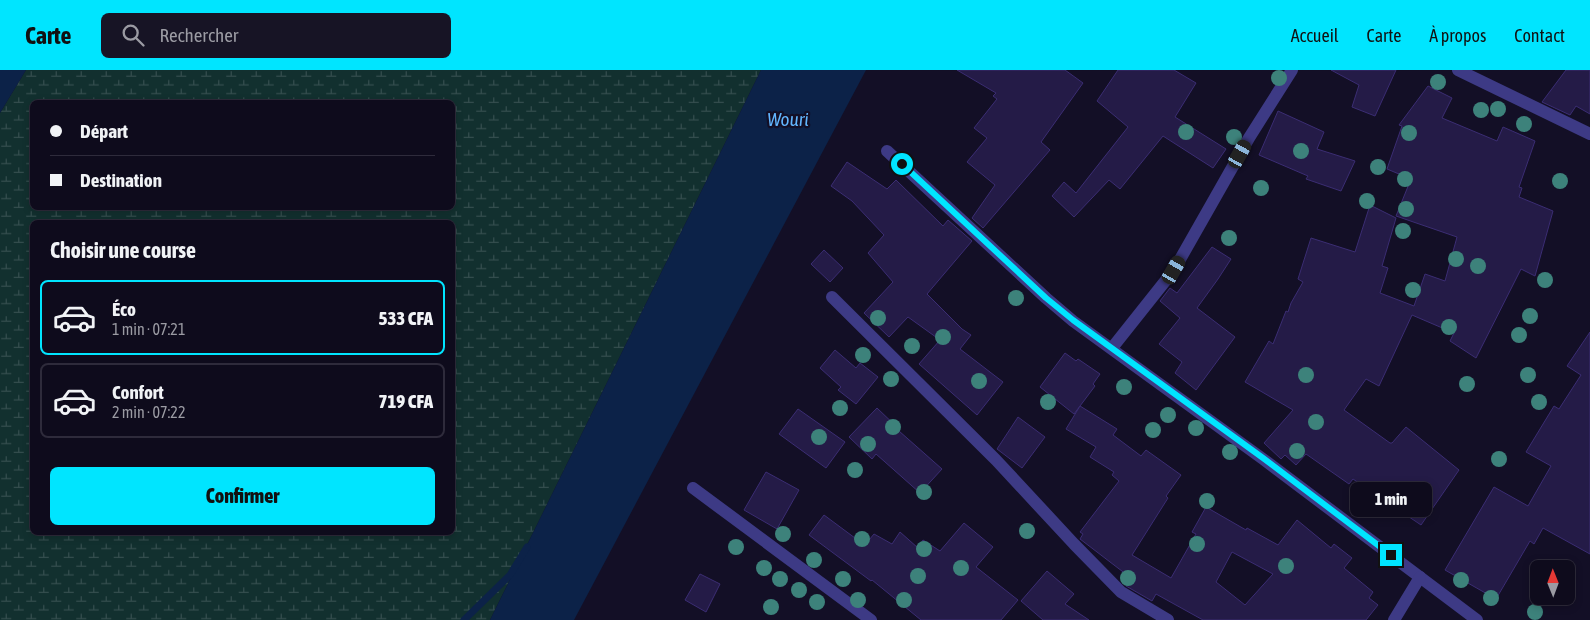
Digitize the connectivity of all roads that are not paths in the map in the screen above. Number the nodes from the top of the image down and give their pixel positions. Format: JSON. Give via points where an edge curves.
{"nodes":[{"id":1,"x":1292,"y":70,"type":"edge"},
{"id":2,"x":1458,"y":70,"type":"edge"},
{"id":3,"x":1590,"y":134,"type":"edge"},
{"id":4,"x":887,"y":151,"type":"dead end"},
{"id":5,"x":832,"y":297,"type":"dead end"},
{"id":6,"x":1112,"y":348,"type":"junction"},
{"id":7,"x":693,"y":488,"type":"dead end"},
{"id":8,"x":1420,"y":577,"type":"junction"},
{"id":9,"x":871,"y":620,"type":"edge"},
{"id":10,"x":1168,"y":620,"type":"edge"},
{"id":11,"x":1394,"y":620,"type":"edge"},
{"id":12,"x":1477,"y":620,"type":"edge"}],
"edges":[{"from":1,"to":6,"type":"street","via":[[1174,270]]},
{"from":2,"to":3,"type":"street"},
{"from":4,"to":6,"type":"street","via":[[1046,298]]},
{"from":5,"to":10,"type":"street","via":[[996,460],[1121,592]]},
{"from":6,"to":8,"type":"street"},
{"from":7,"to":9,"type":"street"},
{"from":8,"to":11,"type":"street"},
{"from":8,"to":12,"type":"street"}]}
